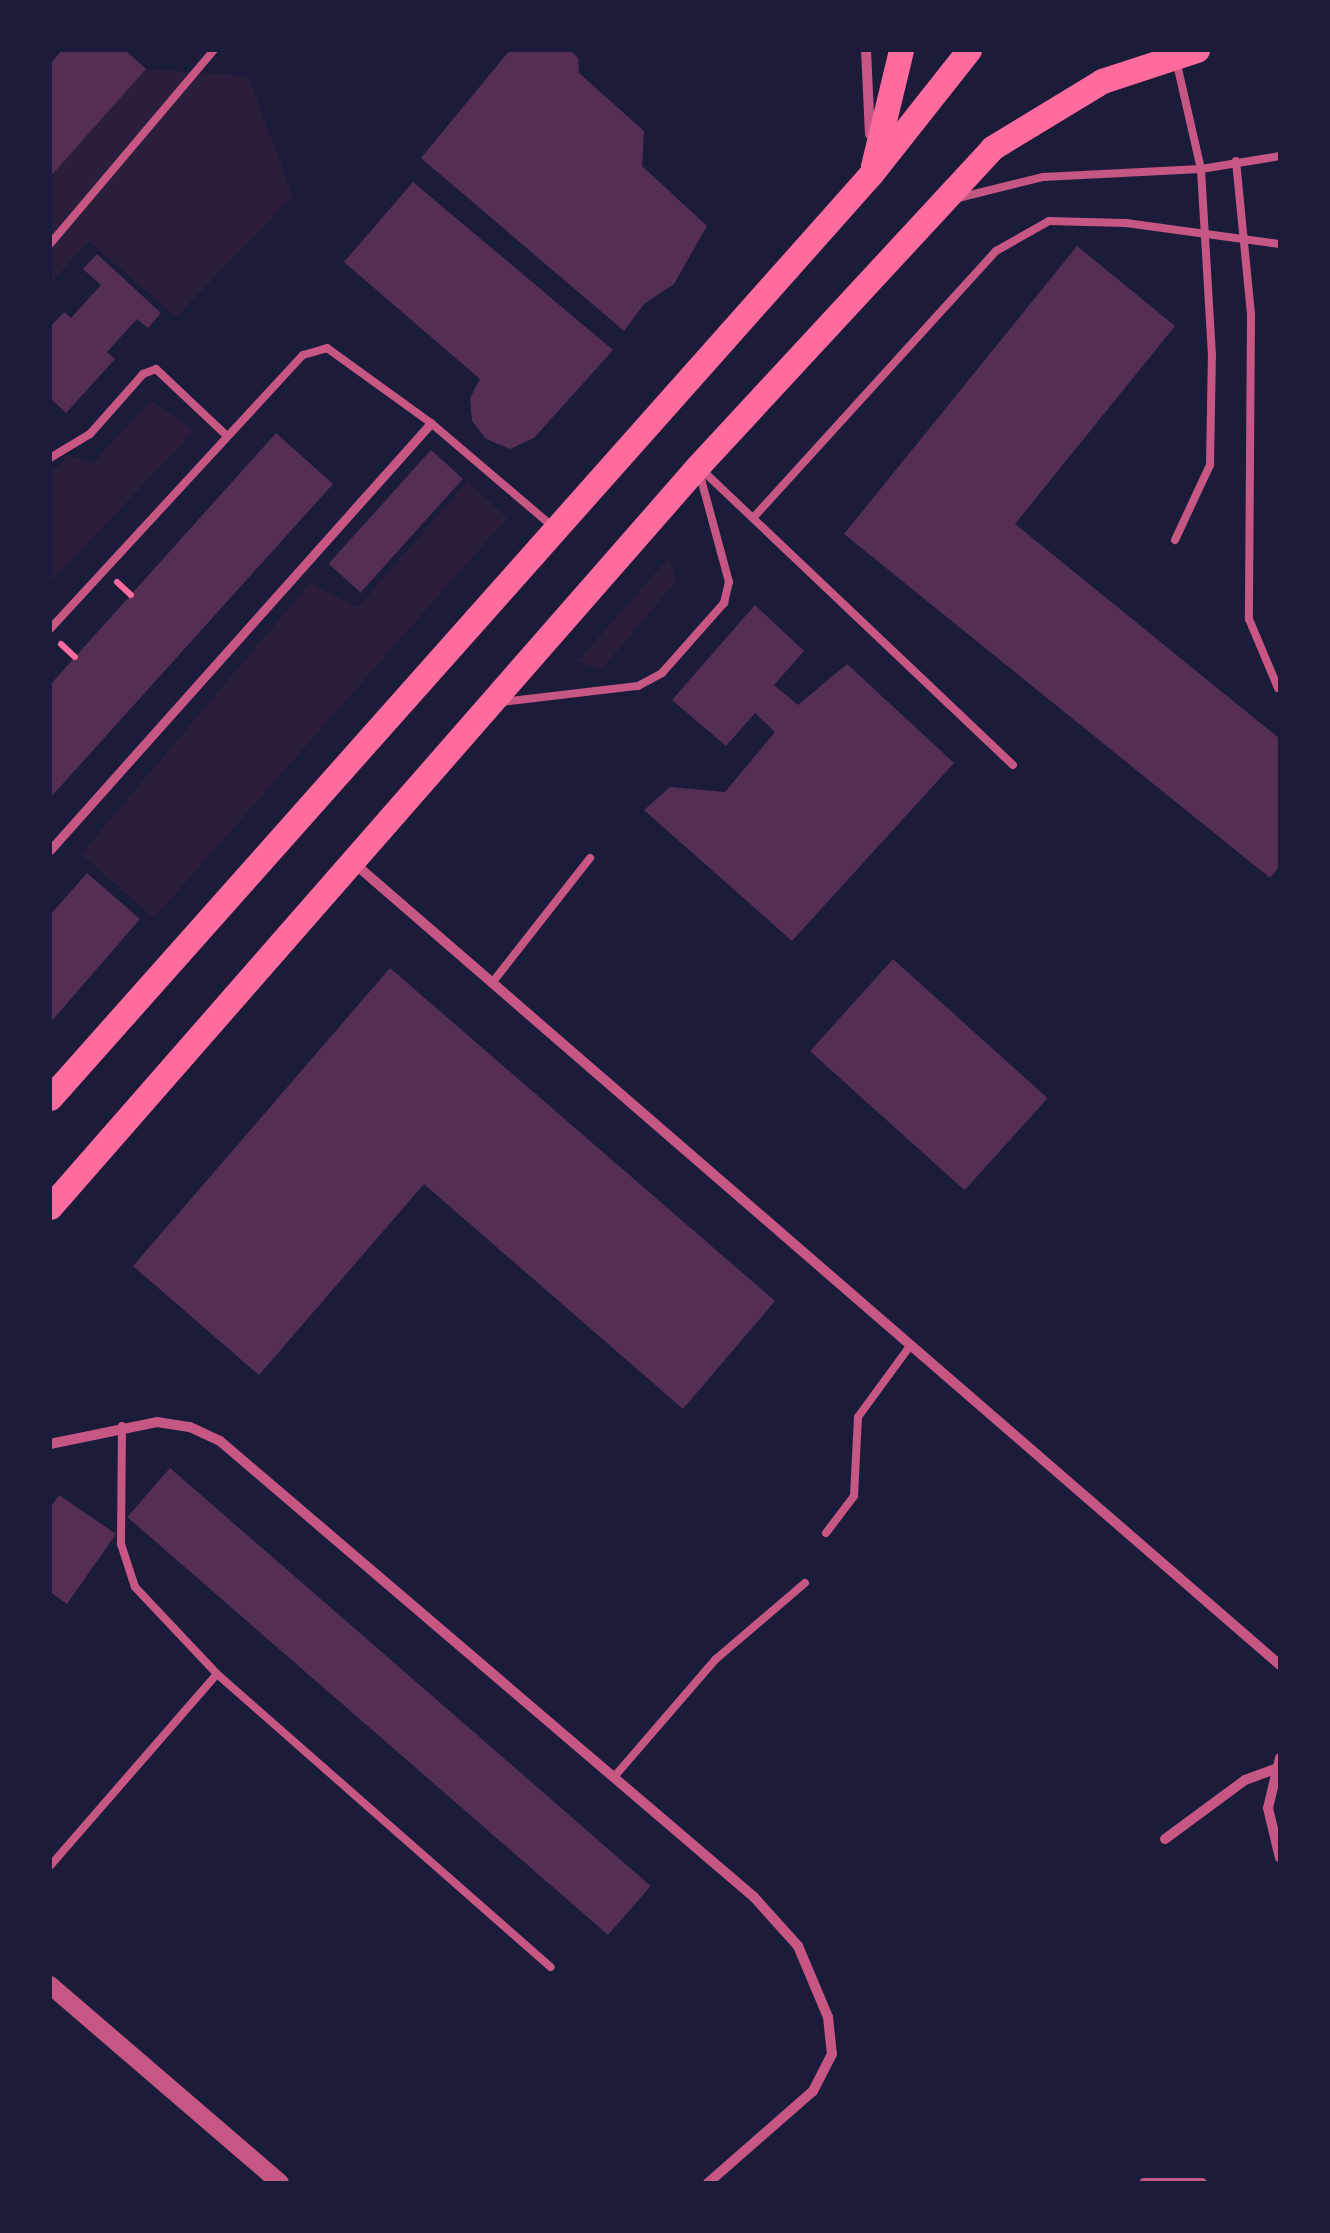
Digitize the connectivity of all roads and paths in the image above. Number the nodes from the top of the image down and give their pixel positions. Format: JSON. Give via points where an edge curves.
{"nodes":[{"id":1,"x":214,"y":50,"type":"edge"},
{"id":2,"x":866,"y":50,"type":"edge"},
{"id":3,"x":902,"y":50,"type":"edge"},
{"id":4,"x":969,"y":50,"type":"edge"},
{"id":5,"x":1186,"y":53,"type":"edge"},
{"id":6,"x":1280,"y":156,"type":"edge"},
{"id":7,"x":1236,"y":161,"type":"junction"},
{"id":8,"x":1201,"y":169,"type":"junction"},
{"id":9,"x":871,"y":174,"type":"junction"},
{"id":10,"x":944,"y":201,"type":"junction"},
{"id":11,"x":1206,"y":236,"type":"junction"},
{"id":12,"x":1244,"y":242,"type":"junction"},
{"id":13,"x":50,"y":244,"type":"edge"},
{"id":14,"x":1280,"y":244,"type":"edge"},
{"id":15,"x":432,"y":423,"type":"junction"},
{"id":16,"x":226,"y":435,"type":"junction"},
{"id":17,"x":50,"y":458,"type":"edge"},
{"id":18,"x":698,"y":466,"type":"junction"},
{"id":19,"x":753,"y":518,"type":"junction"},
{"id":20,"x":556,"y":529,"type":"junction"},
{"id":21,"x":1176,"y":540,"type":"dead end"},
{"id":22,"x":50,"y":629,"type":"edge"},
{"id":23,"x":1278,"y":688,"type":"edge"},
{"id":24,"x":489,"y":703,"type":"junction"},
{"id":25,"x":1013,"y":765,"type":"dead end"},
{"id":26,"x":50,"y":850,"type":"edge"},
{"id":27,"x":590,"y":858,"type":"dead end"},
{"id":28,"x":352,"y":862,"type":"junction"},
{"id":29,"x":492,"y":982,"type":"junction"},
{"id":30,"x":50,"y":1098,"type":"edge"},
{"id":31,"x":50,"y":1207,"type":"edge"},
{"id":32,"x":910,"y":1346,"type":"junction"},
{"id":33,"x":122,"y":1426,"type":"junction"},
{"id":34,"x":50,"y":1444,"type":"edge"},
{"id":35,"x":826,"y":1533,"type":"dead end"},
{"id":36,"x":806,"y":1584,"type":"dead end"},
{"id":37,"x":1280,"y":1665,"type":"edge"},
{"id":38,"x":216,"y":1674,"type":"junction"},
{"id":39,"x":1278,"y":1764,"type":"edge"},
{"id":40,"x":614,"y":1777,"type":"junction"},
{"id":41,"x":1164,"y":1838,"type":"dead end"},
{"id":42,"x":1280,"y":1858,"type":"edge"},
{"id":43,"x":50,"y":1866,"type":"edge"},
{"id":44,"x":551,"y":1967,"type":"dead end"},
{"id":45,"x":50,"y":1985,"type":"edge"},
{"id":46,"x":280,"y":2183,"type":"edge"},
{"id":47,"x":708,"y":2183,"type":"edge"},
{"id":48,"x":1144,"y":2183,"type":"edge"},
{"id":49,"x":1202,"y":2183,"type":"edge"}],
"edges":[{"from":1,"to":13,"type":"lane"},
{"from":2,"to":9,"type":"street"},
{"from":3,"to":9,"type":"main road"},
{"from":4,"to":9,"type":"main road"},
{"from":5,"to":8,"type":"lane"},
{"from":5,"to":10,"type":"main road","via":[[1102,81],[1028,123],[992,148]]},
{"from":6,"to":7,"type":"lane"},
{"from":7,"to":8,"type":"lane"},
{"from":7,"to":12,"type":"lane"},
{"from":8,"to":10,"type":"lane","via":[[1043,177]]},
{"from":8,"to":11,"type":"lane"},
{"from":9,"to":20,"type":"main road"},
{"from":10,"to":18,"type":"main road"},
{"from":11,"to":12,"type":"lane"},
{"from":11,"to":19,"type":"lane","via":[[1126,222],[1049,221],[996,251]]},
{"from":11,"to":21,"type":"lane","via":[[1210,465]]},
{"from":12,"to":14,"type":"lane"},
{"from":12,"to":23,"type":"lane","via":[[1251,315],[1249,619]]},
{"from":15,"to":16,"type":"lane","via":[[327,348],[304,355]]},
{"from":15,"to":20,"type":"lane"},
{"from":15,"to":26,"type":"street"},
{"from":16,"to":17,"type":"lane","via":[[156,369],[143,374],[90,434]]},
{"from":16,"to":22,"type":"lane"},
{"from":18,"to":19,"type":"lane"},
{"from":18,"to":24,"type":"main road"},
{"from":18,"to":24,"type":"lane","via":[[729,582],[724,602],[687,645],[662,673],[638,686]]},
{"from":19,"to":25,"type":"lane"},
{"from":20,"to":30,"type":"main road"},
{"from":24,"to":28,"type":"main road"},
{"from":27,"to":29,"type":"lane"},
{"from":28,"to":29,"type":"street"},
{"from":28,"to":31,"type":"main road"},
{"from":29,"to":32,"type":"street"},
{"from":32,"to":35,"type":"lane","via":[[858,1417],[854,1496]]},
{"from":32,"to":37,"type":"street"},
{"from":33,"to":34,"type":"street"},
{"from":33,"to":38,"type":"lane","via":[[121,1544],[135,1587]]},
{"from":33,"to":40,"type":"street","via":[[190,1426],[220,1442]]},
{"from":36,"to":40,"type":"lane","via":[[716,1659]]},
{"from":38,"to":43,"type":"lane"},
{"from":38,"to":44,"type":"lane"},
{"from":39,"to":41,"type":"street"},
{"from":39,"to":42,"type":"street","via":[[1268,1808]]},
{"from":40,"to":47,"type":"street","via":[[754,1898],[798,1946],[828,2017],[832,2054],[813,2091]]},
{"from":45,"to":46,"type":"street"},
{"from":48,"to":49,"type":"street"}]}
